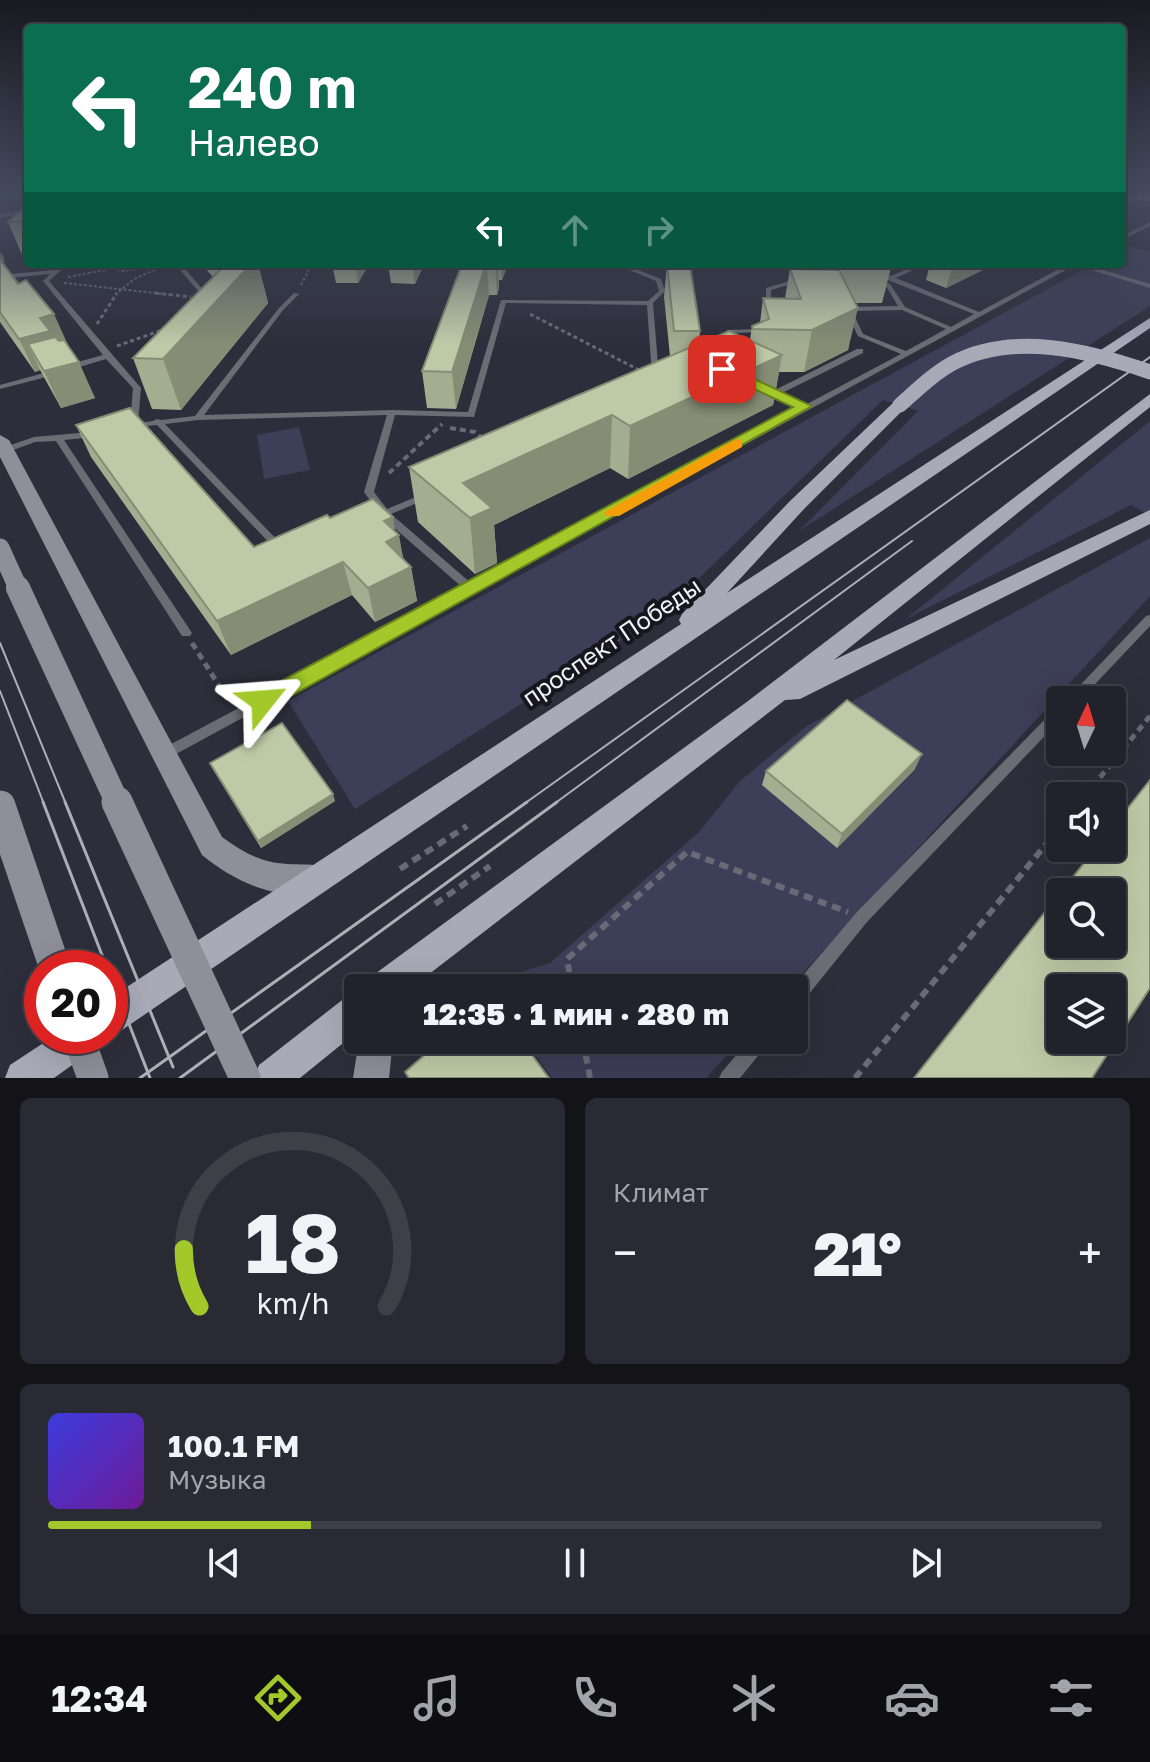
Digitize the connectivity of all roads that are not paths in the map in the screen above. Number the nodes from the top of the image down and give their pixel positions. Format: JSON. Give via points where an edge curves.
{"nodes":[{"id":1,"x":60,"y":268,"type":"edge"},
{"id":2,"x":181,"y":268,"type":"edge"},
{"id":3,"x":628,"y":268,"type":"edge"},
{"id":4,"x":863,"y":268,"type":"edge"},
{"id":5,"x":914,"y":268,"type":"edge"},
{"id":6,"x":1067,"y":268,"type":"edge"},
{"id":7,"x":1089,"y":268,"type":"edge"},
{"id":8,"x":56,"y":272,"type":"junction"},
{"id":9,"x":0,"y":277,"type":"edge"},
{"id":10,"x":808,"y":277,"type":"edge"},
{"id":11,"x":863,"y":278,"type":"dead end"},
{"id":12,"x":890,"y":279,"type":"junction"},
{"id":13,"x":1150,"y":286,"type":"edge"},
{"id":14,"x":296,"y":294,"type":"road end"},
{"id":15,"x":208,"y":299,"type":"edge"},
{"id":16,"x":650,"y":303,"type":"junction"},
{"id":17,"x":903,"y":308,"type":"junction"},
{"id":18,"x":979,"y":314,"type":"junction"},
{"id":19,"x":1150,"y":322,"type":"edge"},
{"id":20,"x":951,"y":329,"type":"junction"},
{"id":21,"x":860,"y":351,"type":"dead end"},
{"id":22,"x":905,"y":353,"type":"junction"},
{"id":23,"x":106,"y":354,"type":"junction"},
{"id":24,"x":735,"y":356,"type":"edge"},
{"id":25,"x":1150,"y":372,"type":"edge"},
{"id":26,"x":669,"y":379,"type":"edge"},
{"id":27,"x":752,"y":383,"type":"edge"},
{"id":28,"x":0,"y":387,"type":"edge"},
{"id":29,"x":776,"y":393,"type":"junction"},
{"id":30,"x":1150,"y":399,"type":"edge"},
{"id":31,"x":804,"y":406,"type":"junction"},
{"id":32,"x":392,"y":412,"type":"junction"},
{"id":33,"x":198,"y":418,"type":"junction"},
{"id":34,"x":157,"y":421,"type":"junction"},
{"id":35,"x":134,"y":425,"type":"junction"},
{"id":36,"x":119,"y":428,"type":"edge"},
{"id":37,"x":104,"y":432,"type":"edge"},
{"id":38,"x":58,"y":437,"type":"junction"},
{"id":39,"x":3,"y":445,"type":"edge"},
{"id":40,"x":440,"y":490,"type":"edge"},
{"id":41,"x":385,"y":514,"type":"junction"},
{"id":42,"x":1150,"y":516,"type":"edge"},
{"id":43,"x":371,"y":520,"type":"edge"},
{"id":44,"x":0,"y":548,"type":"edge"},
{"id":45,"x":288,"y":555,"type":"edge"},
{"id":46,"x":471,"y":589,"type":"junction"},
{"id":47,"x":1150,"y":619,"type":"edge"},
{"id":48,"x":186,"y":633,"type":"road end"},
{"id":49,"x":667,"y":645,"type":"junction"},
{"id":50,"x":1085,"y":686,"type":"edge"},
{"id":51,"x":757,"y":708,"type":"junction"},
{"id":52,"x":1046,"y":726,"type":"edge"},
{"id":53,"x":165,"y":754,"type":"junction"},
{"id":54,"x":0,"y":806,"type":"edge"},
{"id":55,"x":315,"y":878,"type":"junction"},
{"id":56,"x":49,"y":950,"type":"edge"},
{"id":57,"x":421,"y":958,"type":"junction"},
{"id":58,"x":401,"y":974,"type":"edge"},
{"id":59,"x":411,"y":974,"type":"edge"},
{"id":60,"x":808,"y":982,"type":"edge"},
{"id":61,"x":128,"y":1006,"type":"edge"},
{"id":62,"x":344,"y":1020,"type":"edge"},
{"id":63,"x":56,"y":1054,"type":"edge"},
{"id":64,"x":86,"y":1054,"type":"edge"},
{"id":65,"x":374,"y":1054,"type":"edge"},
{"id":66,"x":748,"y":1054,"type":"edge"},
{"id":67,"x":23,"y":1078,"type":"edge"},
{"id":68,"x":93,"y":1078,"type":"edge"},
{"id":69,"x":245,"y":1078,"type":"edge"},
{"id":70,"x":272,"y":1078,"type":"edge"},
{"id":71,"x":371,"y":1078,"type":"edge"},
{"id":72,"x":728,"y":1078,"type":"edge"}],
"edges":[{"from":1,"to":8,"type":"lane"},
{"from":2,"to":15,"type":"lane"},
{"from":3,"to":16,"type":"lane","via":[[659,280],[662,291]]},
{"from":4,"to":12,"type":"lane"},
{"from":5,"to":12,"type":"lane"},
{"from":6,"to":18,"type":"lane"},
{"from":7,"to":13,"type":"lane"},
{"from":8,"to":9,"type":"lane"},
{"from":8,"to":23,"type":"lane","via":[[46,281]]},
{"from":10,"to":24,"type":"lane","via":[[768,289],[768,331],[729,331]]},
{"from":11,"to":17,"type":"lane","via":[[888,285]]},
{"from":12,"to":18,"type":"lane"},
{"from":14,"to":33,"type":"lane"},
{"from":16,"to":26,"type":"lane","via":[[656,378]]},
{"from":16,"to":32,"type":"lane","via":[[503,301],[471,415]]},
{"from":17,"to":20,"type":"lane"},
{"from":17,"to":22,"type":"lane","via":[[848,309],[860,335]]},
{"from":18,"to":20,"type":"lane"},
{"from":19,"to":49,"type":"main road","name":"проспект Победы"},
{"from":20,"to":22,"type":"lane"},
{"from":21,"to":29,"type":"lane"},
{"from":22,"to":31,"type":"lane"},
{"from":23,"to":28,"type":"lane"},
{"from":23,"to":35,"type":"lane","via":[[137,388]]},
{"from":25,"to":49,"type":"main road","bridge":true,"via":[[1046,349],[989,351],[960,360],[931,377],[797,505]]},
{"from":27,"to":29,"type":"lane"},
{"from":29,"to":31,"type":"lane"},
{"from":30,"to":51,"type":"main road"},
{"from":31,"to":46,"type":"lane"},
{"from":32,"to":33,"type":"lane"},
{"from":32,"to":41,"type":"lane","via":[[369,492]]},
{"from":33,"to":34,"type":"lane"},
{"from":34,"to":35,"type":"lane"},
{"from":34,"to":45,"type":"lane"},
{"from":35,"to":36,"type":"lane"},
{"from":37,"to":38,"type":"lane"},
{"from":38,"to":39,"type":"lane"},
{"from":38,"to":48,"type":"lane"},
{"from":39,"to":53,"type":"main road"},
{"from":40,"to":41,"type":"lane"},
{"from":41,"to":43,"type":"lane"},
{"from":41,"to":46,"type":"lane"},
{"from":42,"to":51,"type":"main road"},
{"from":44,"to":69,"type":"main road","bridge":true},
{"from":46,"to":53,"type":"lane"},
{"from":47,"to":50,"type":"lane"},
{"from":49,"to":55,"type":"main road","name":"проспект Победы"},
{"from":51,"to":57,"type":"main road"},
{"from":52,"to":60,"type":"lane","via":[[862,917]]},
{"from":53,"to":55,"type":"main road","via":[[212,846],[257,876]]},
{"from":54,"to":56,"type":"main road","bridge":true},
{"from":55,"to":61,"type":"main road","name":"проспект Победы"},
{"from":57,"to":58,"type":"main road"},
{"from":57,"to":59,"type":"main road"},
{"from":62,"to":70,"type":"main road"},
{"from":63,"to":67,"type":"main road"},
{"from":64,"to":68,"type":"main road","bridge":true},
{"from":65,"to":71,"type":"main road"},
{"from":66,"to":72,"type":"lane"}]}
